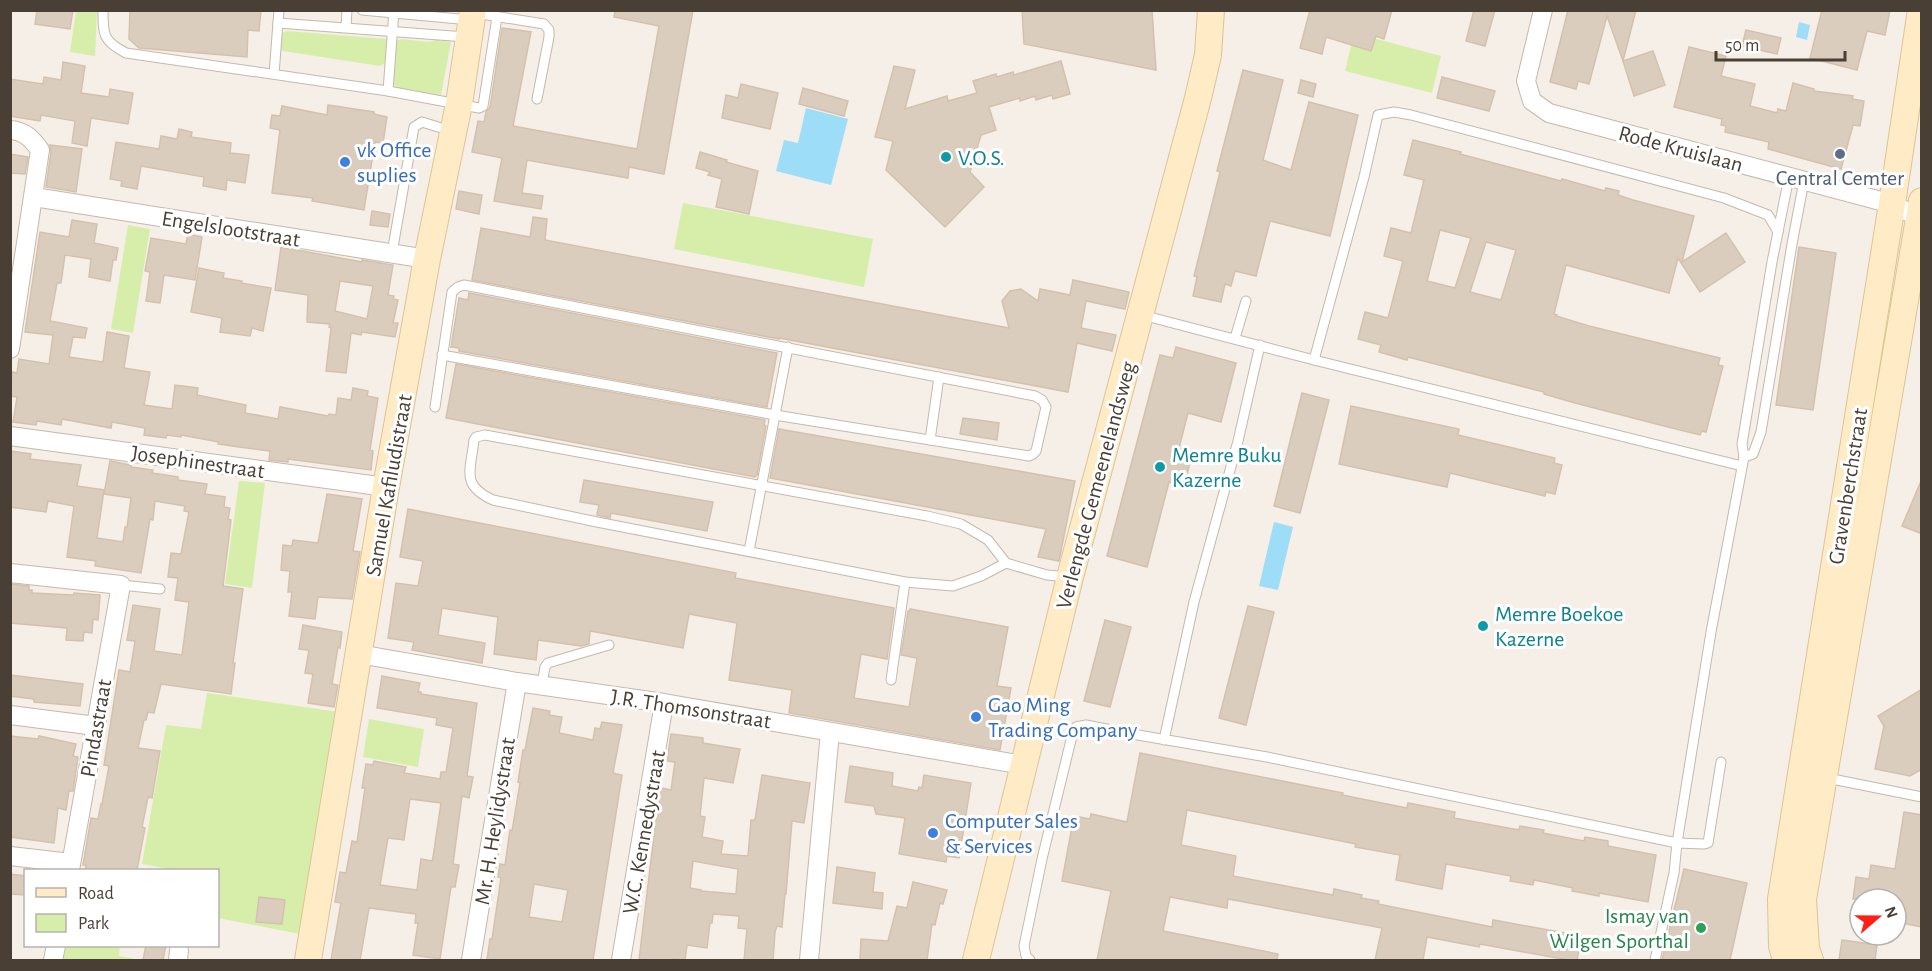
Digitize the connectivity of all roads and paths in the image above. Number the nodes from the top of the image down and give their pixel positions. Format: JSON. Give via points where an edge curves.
{"nodes":[{"id":1,"x":103,"y":10,"type":"edge"},
{"id":2,"x":279,"y":10,"type":"edge"},
{"id":3,"x":347,"y":10,"type":"edge"},
{"id":4,"x":362,"y":10,"type":"edge"},
{"id":5,"x":1211,"y":10,"type":"edge"},
{"id":6,"x":1543,"y":10,"type":"edge"},
{"id":7,"x":1921,"y":10,"type":"edge"},
{"id":8,"x":394,"y":12,"type":"edge"},
{"id":9,"x":477,"y":19,"type":"edge"},
{"id":10,"x":278,"y":23,"type":"junction"},
{"id":11,"x":346,"y":27,"type":"junction"},
{"id":12,"x":393,"y":30,"type":"junction"},
{"id":13,"x":274,"y":74,"type":"junction"},
{"id":14,"x":388,"y":91,"type":"junction"},
{"id":15,"x":537,"y":99,"type":"dead end"},
{"id":16,"x":459,"y":104,"type":"junction"},
{"id":17,"x":10,"y":130,"type":"edge"},
{"id":18,"x":453,"y":131,"type":"junction"},
{"id":19,"x":1797,"y":179,"type":"junction"},
{"id":20,"x":34,"y":197,"type":"junction"},
{"id":21,"x":1892,"y":204,"type":"junction"},
{"id":22,"x":1921,"y":213,"type":"edge"},
{"id":23,"x":1778,"y":232,"type":"junction"},
{"id":24,"x":392,"y":253,"type":"junction"},
{"id":25,"x":427,"y":259,"type":"junction"},
{"id":26,"x":1246,"y":301,"type":"dead end"},
{"id":27,"x":1140,"y":315,"type":"junction"},
{"id":28,"x":1235,"y":338,"type":"junction"},
{"id":29,"x":1260,"y":345,"type":"junction"},
{"id":30,"x":788,"y":347,"type":"junction"},
{"id":31,"x":10,"y":349,"type":"edge"},
{"id":32,"x":442,"y":355,"type":"junction"},
{"id":33,"x":1314,"y":360,"type":"junction"},
{"id":34,"x":939,"y":377,"type":"junction"},
{"id":35,"x":435,"y":407,"type":"dead end"},
{"id":36,"x":775,"y":415,"type":"junction"},
{"id":37,"x":10,"y":436,"type":"edge"},
{"id":38,"x":930,"y":440,"type":"junction"},
{"id":39,"x":1743,"y":461,"type":"junction"},
{"id":40,"x":762,"y":486,"type":"junction"},
{"id":41,"x":386,"y":487,"type":"junction"},
{"id":42,"x":749,"y":551,"type":"junction"},
{"id":43,"x":1006,"y":563,"type":"junction"},
{"id":44,"x":10,"y":573,"type":"edge"},
{"id":45,"x":1070,"y":577,"type":"junction"},
{"id":46,"x":905,"y":582,"type":"junction"},
{"id":47,"x":121,"y":585,"type":"junction"},
{"id":48,"x":160,"y":589,"type":"dead end"},
{"id":49,"x":609,"y":645,"type":"dead end"},
{"id":50,"x":359,"y":654,"type":"junction"},
{"id":51,"x":891,"y":680,"type":"dead end"},
{"id":52,"x":517,"y":682,"type":"junction"},
{"id":53,"x":542,"y":684,"type":"junction"},
{"id":54,"x":664,"y":703,"type":"junction"},
{"id":55,"x":10,"y":715,"type":"edge"},
{"id":56,"x":96,"y":726,"type":"junction"},
{"id":57,"x":830,"y":732,"type":"junction"},
{"id":58,"x":1164,"y":740,"type":"junction"},
{"id":59,"x":1721,"y":762,"type":"dead end"},
{"id":60,"x":1023,"y":765,"type":"junction"},
{"id":61,"x":1825,"y":777,"type":"junction"},
{"id":62,"x":1922,"y":797,"type":"edge"},
{"id":63,"x":1677,"y":843,"type":"junction"},
{"id":64,"x":10,"y":856,"type":"edge"},
{"id":65,"x":70,"y":867,"type":"edge"},
{"id":66,"x":308,"y":960,"type":"edge"},
{"id":67,"x":471,"y":960,"type":"edge"},
{"id":68,"x":621,"y":960,"type":"edge"},
{"id":69,"x":809,"y":960,"type":"edge"},
{"id":70,"x":976,"y":960,"type":"edge"},
{"id":71,"x":1030,"y":960,"type":"edge"},
{"id":72,"x":1655,"y":960,"type":"edge"},
{"id":73,"x":1786,"y":960,"type":"edge"},
{"id":74,"x":1810,"y":960,"type":"edge"}],
"edges":[{"from":1,"to":13,"type":"lane","via":[[103,30],[111,45],[126,52]]},
{"from":2,"to":10,"type":"lane"},
{"from":3,"to":11,"type":"lane"},
{"from":4,"to":8,"type":"lane"},
{"from":5,"to":27,"type":"street","name":"Verlengde Gemeenelandsweg","via":[[1208,55]]},
{"from":6,"to":19,"type":"street","name":"Rode Kruislaan","via":[[1526,81],[1532,101],[1549,112]]},
{"from":7,"to":21,"type":"street","name":"Gravenberchstraat"},
{"from":8,"to":9,"type":"lane"},
{"from":8,"to":12,"type":"lane"},
{"from":9,"to":12,"type":"lane"},
{"from":9,"to":15,"type":"lane","via":[[544,24],[549,30]]},
{"from":9,"to":16,"type":"street","name":"Samuel Kafiludistraat"},
{"from":9,"to":16,"type":"lane","via":[[483,106]]},
{"from":10,"to":11,"type":"lane"},
{"from":10,"to":13,"type":"lane"},
{"from":11,"to":12,"type":"lane"},
{"from":12,"to":14,"type":"lane"},
{"from":13,"to":14,"type":"lane"},
{"from":14,"to":16,"type":"lane"},
{"from":16,"to":18,"type":"street","name":"Samuel Kafiludistraat"},
{"from":17,"to":20,"type":"street","via":[[20,131],[40,150]]},
{"from":18,"to":24,"type":"lane","via":[[422,122],[414,127]]},
{"from":18,"to":25,"type":"street","name":"Samuel Kafiludistraat"},
{"from":19,"to":21,"type":"street","name":"Rode Kruislaan"},
{"from":19,"to":23,"type":"lane"},
{"from":19,"to":39,"type":"lane","via":[[1792,244],[1761,432],[1753,454]]},
{"from":20,"to":24,"type":"street","name":"Engelslootstraat"},
{"from":20,"to":31,"type":"street"},
{"from":21,"to":22,"type":"street","name":"Rode Kruislaan"},
{"from":21,"to":73,"type":"street","name":"Gravenberchstraat","via":[[1781,899]]},
{"from":22,"to":61,"type":"street","name":"Gravenberchstraat"},
{"from":23,"to":33,"type":"lane","via":[[1768,215],[1724,198],[1411,115],[1378,115]]},
{"from":23,"to":39,"type":"lane","via":[[1742,444]]},
{"from":24,"to":25,"type":"street","name":"Engelslootstraat"},
{"from":25,"to":41,"type":"street","name":"Samuel Kafiludistraat"},
{"from":26,"to":28,"type":"lane"},
{"from":27,"to":28,"type":"lane"},
{"from":27,"to":45,"type":"street","name":"Verlengde Gemeenelandsweg"},
{"from":28,"to":29,"type":"lane"},
{"from":29,"to":33,"type":"lane"},
{"from":29,"to":58,"type":"lane","via":[[1194,602]]},
{"from":30,"to":32,"type":"lane","via":[[464,285],[452,292]]},
{"from":30,"to":34,"type":"lane"},
{"from":30,"to":36,"type":"lane"},
{"from":32,"to":35,"type":"lane"},
{"from":32,"to":36,"type":"lane"},
{"from":33,"to":39,"type":"lane"},
{"from":34,"to":38,"type":"lane"},
{"from":34,"to":38,"type":"lane","via":[[1039,397],[1045,411],[1036,451],[1031,455]]},
{"from":36,"to":38,"type":"lane"},
{"from":36,"to":40,"type":"lane"},
{"from":37,"to":41,"type":"street","name":"Josephinestraat"},
{"from":39,"to":63,"type":"lane"},
{"from":40,"to":42,"type":"lane"},
{"from":40,"to":42,"type":"lane","via":[[485,435],[474,440],[470,481],[473,488],[493,500]]},
{"from":40,"to":43,"type":"lane","via":[[961,524],[988,540]]},
{"from":41,"to":50,"type":"street","name":"Samuel Kafiludistraat"},
{"from":42,"to":46,"type":"lane"},
{"from":43,"to":45,"type":"lane"},
{"from":43,"to":46,"type":"lane","via":[[954,586]]},
{"from":44,"to":47,"type":"street"},
{"from":45,"to":60,"type":"street","name":"Verlengde Gemeenelandsweg"},
{"from":46,"to":51,"type":"lane"},
{"from":47,"to":48,"type":"lane"},
{"from":47,"to":56,"type":"street","name":"Pindastraat"},
{"from":49,"to":53,"type":"lane","via":[[548,663]]},
{"from":50,"to":52,"type":"street","name":"J.R. Thomsonstraat"},
{"from":50,"to":66,"type":"street","name":"Samuel Kafiludistraat"},
{"from":52,"to":53,"type":"street","name":"J.R. Thomsonstraat"},
{"from":52,"to":67,"type":"street","name":"Mr. H. Heylidystraat"},
{"from":53,"to":54,"type":"street","name":"J.R. Thomsonstraat"},
{"from":54,"to":57,"type":"street","name":"J.R. Thomsonstraat"},
{"from":54,"to":68,"type":"street","name":"W.C. Kennedystraat"},
{"from":55,"to":56,"type":"street"},
{"from":56,"to":65,"type":"street","name":"Pindastraat"},
{"from":57,"to":60,"type":"street","name":"J.R. Thomsonstraat"},
{"from":57,"to":69,"type":"street"},
{"from":58,"to":63,"type":"lane","via":[[1267,757]]},
{"from":58,"to":71,"type":"lane","via":[[1086,724],[1076,727],[1024,945]]},
{"from":59,"to":63,"type":"lane","via":[[1710,840],[1704,844]]},
{"from":60,"to":70,"type":"street","name":"Verlengde Gemeenelandsweg"},
{"from":61,"to":62,"type":"lane"},
{"from":61,"to":74,"type":"street","name":"Gravenberchstraat","via":[[1803,899]]},
{"from":63,"to":72,"type":"lane"},
{"from":64,"to":65,"type":"street"}]}
